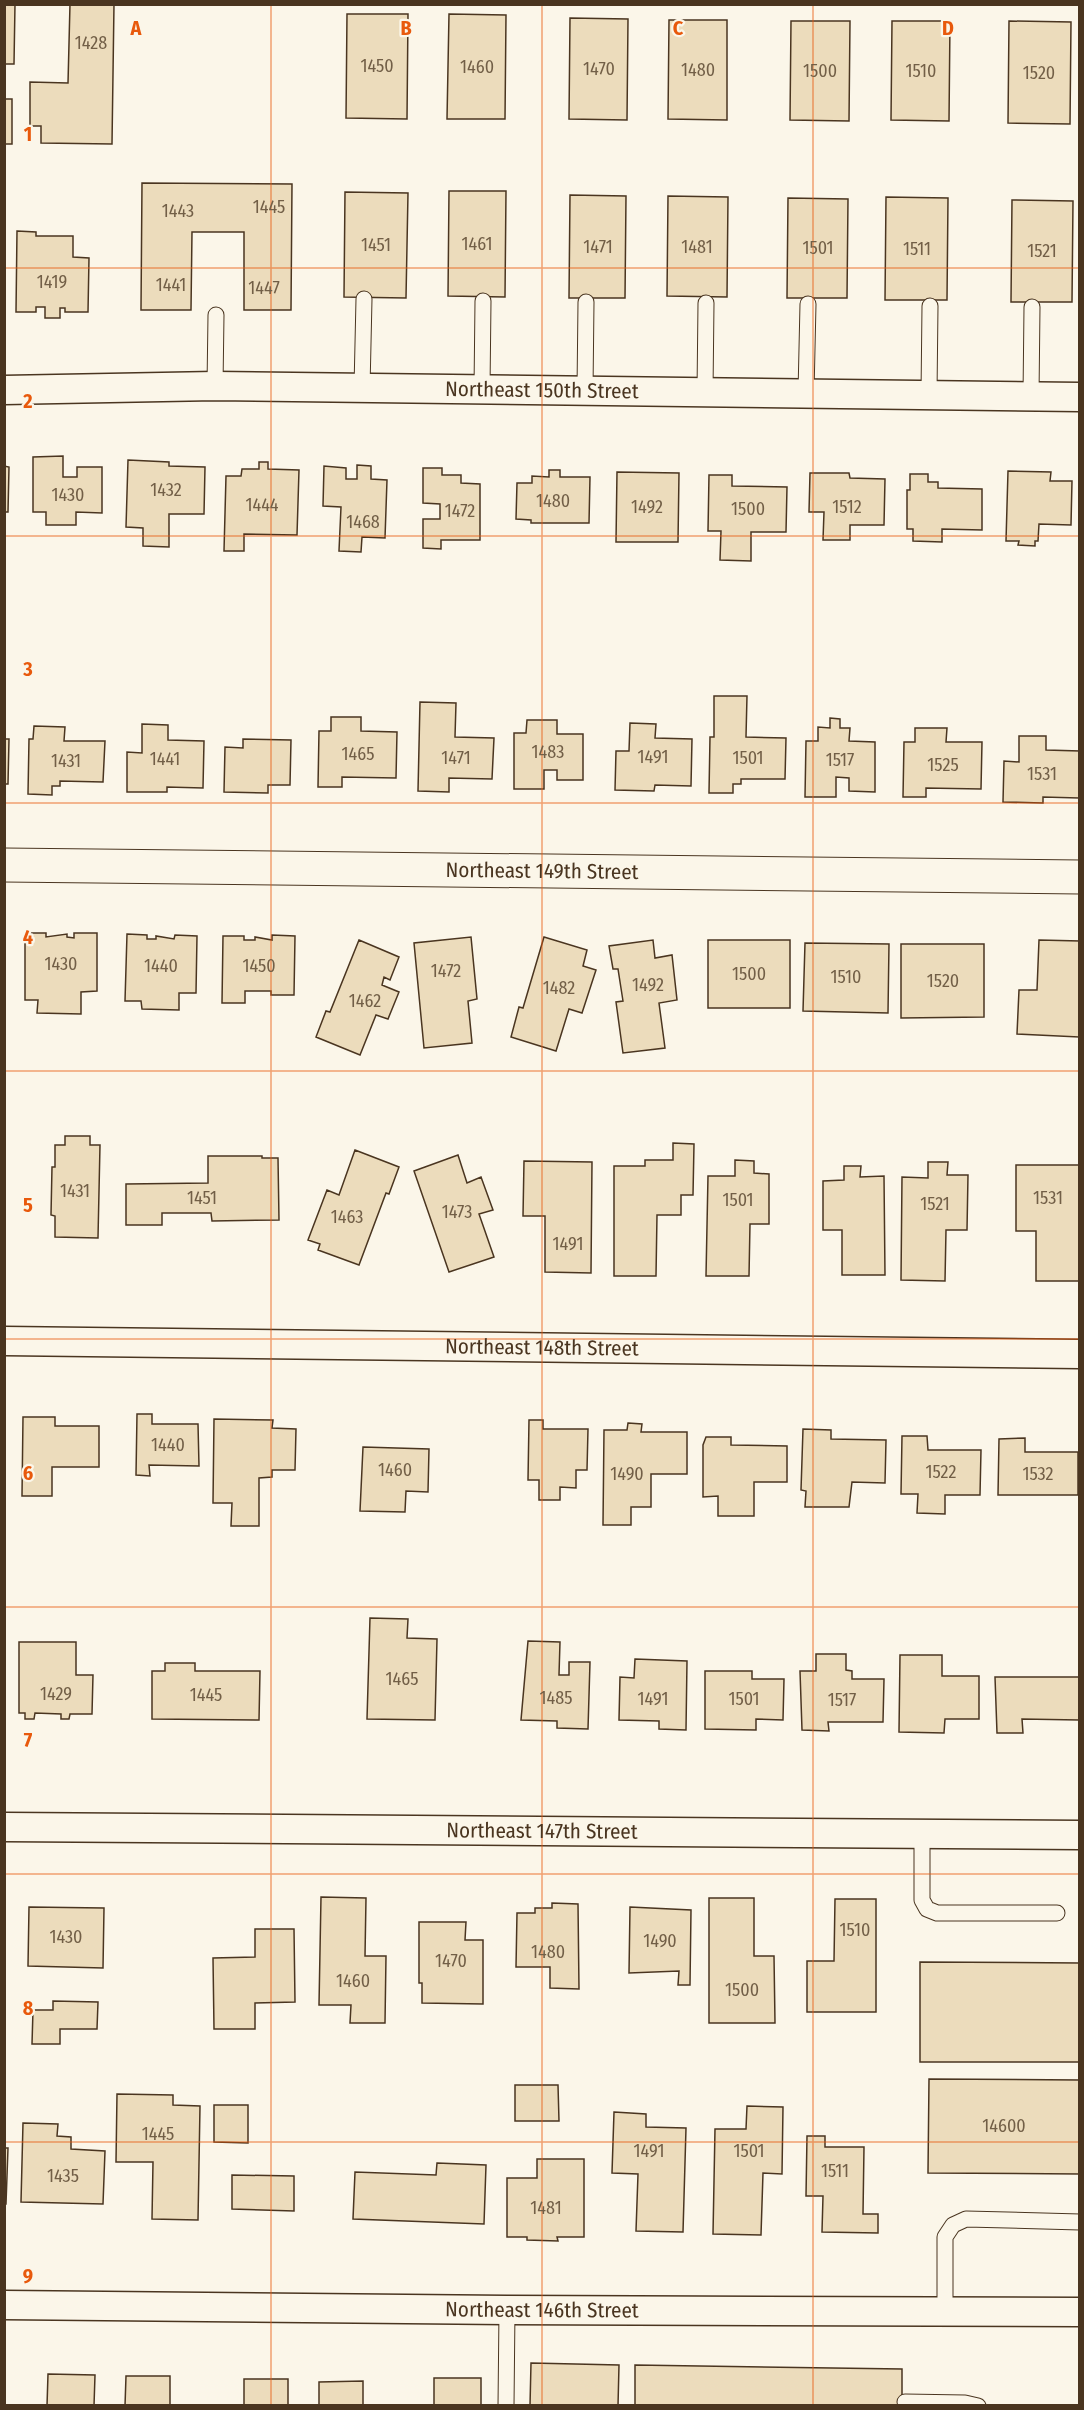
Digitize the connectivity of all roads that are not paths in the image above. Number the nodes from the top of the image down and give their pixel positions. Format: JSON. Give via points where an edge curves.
{"nodes":[{"id":1,"x":364,"y":299,"type":"dead end"},
{"id":2,"x":483,"y":301,"type":"dead end"},
{"id":3,"x":586,"y":302,"type":"dead end"},
{"id":4,"x":706,"y":303,"type":"dead end"},
{"id":5,"x":808,"y":304,"type":"dead end"},
{"id":6,"x":930,"y":306,"type":"dead end"},
{"id":7,"x":1032,"y":307,"type":"dead end"},
{"id":8,"x":216,"y":315,"type":"dead end"},
{"id":9,"x":215,"y":386,"type":"junction"},
{"id":10,"x":362,"y":388,"type":"junction"},
{"id":11,"x":482,"y":389,"type":"junction"},
{"id":12,"x":4,"y":390,"type":"edge"},
{"id":13,"x":585,"y":390,"type":"junction"},
{"id":14,"x":705,"y":392,"type":"junction"},
{"id":15,"x":806,"y":393,"type":"junction"},
{"id":16,"x":929,"y":394,"type":"junction"},
{"id":17,"x":1030,"y":396,"type":"junction"},
{"id":18,"x":1080,"y":397,"type":"edge"},
{"id":19,"x":4,"y":865,"type":"edge"},
{"id":20,"x":1080,"y":877,"type":"edge"},
{"id":21,"x":4,"y":1341,"type":"edge"},
{"id":22,"x":1080,"y":1354,"type":"edge"},
{"id":23,"x":4,"y":1827,"type":"edge"},
{"id":24,"x":922,"y":1834,"type":"junction"},
{"id":25,"x":1080,"y":1835,"type":"edge"},
{"id":26,"x":1057,"y":1913,"type":"dead end"},
{"id":27,"x":1080,"y":2222,"type":"edge"},
{"id":28,"x":4,"y":2305,"type":"edge"},
{"id":29,"x":507,"y":2310,"type":"junction"},
{"id":30,"x":945,"y":2312,"type":"junction"},
{"id":31,"x":1080,"y":2312,"type":"edge"},
{"id":32,"x":905,"y":2402,"type":"dead end"},
{"id":33,"x":506,"y":2406,"type":"edge"},
{"id":34,"x":978,"y":2406,"type":"edge"}],
"edges":[{"from":1,"to":10,"type":"lane"},
{"from":2,"to":11,"type":"lane"},
{"from":3,"to":13,"type":"lane"},
{"from":4,"to":14,"type":"lane"},
{"from":5,"to":15,"type":"lane"},
{"from":6,"to":16,"type":"lane"},
{"from":7,"to":17,"type":"lane"},
{"from":8,"to":9,"type":"lane"},
{"from":9,"to":10,"type":"street","name":"Northeast 150th Street"},
{"from":9,"to":12,"type":"street","name":"Northeast 150th Street"},
{"from":10,"to":11,"type":"street","name":"Northeast 150th Street"},
{"from":11,"to":13,"type":"street","name":"Northeast 150th Street"},
{"from":13,"to":14,"type":"street","name":"Northeast 150th Street"},
{"from":14,"to":15,"type":"street","name":"Northeast 150th Street"},
{"from":15,"to":16,"type":"street","name":"Northeast 150th Street"},
{"from":16,"to":17,"type":"street","name":"Northeast 150th Street"},
{"from":17,"to":18,"type":"street","name":"Northeast 150th Street"},
{"from":19,"to":20,"type":"street","name":"Northeast 149th Street"},
{"from":21,"to":22,"type":"street","name":"Northeast 148th Street"},
{"from":23,"to":24,"type":"street","name":"Northeast 147th Street"},
{"from":24,"to":25,"type":"street","name":"Northeast 147th Street"},
{"from":24,"to":26,"type":"lane","via":[[922,1900],[927,1909],[938,1913]]},
{"from":27,"to":30,"type":"lane","via":[[966,2220],[953,2225],[945,2237]]},
{"from":28,"to":29,"type":"street","name":"Northeast 146th Street"},
{"from":29,"to":30,"type":"street","name":"Northeast 146th Street"},
{"from":29,"to":33,"type":"lane"},
{"from":30,"to":31,"type":"street","name":"Northeast 146th Street"},
{"from":32,"to":34,"type":"lane"}]}
